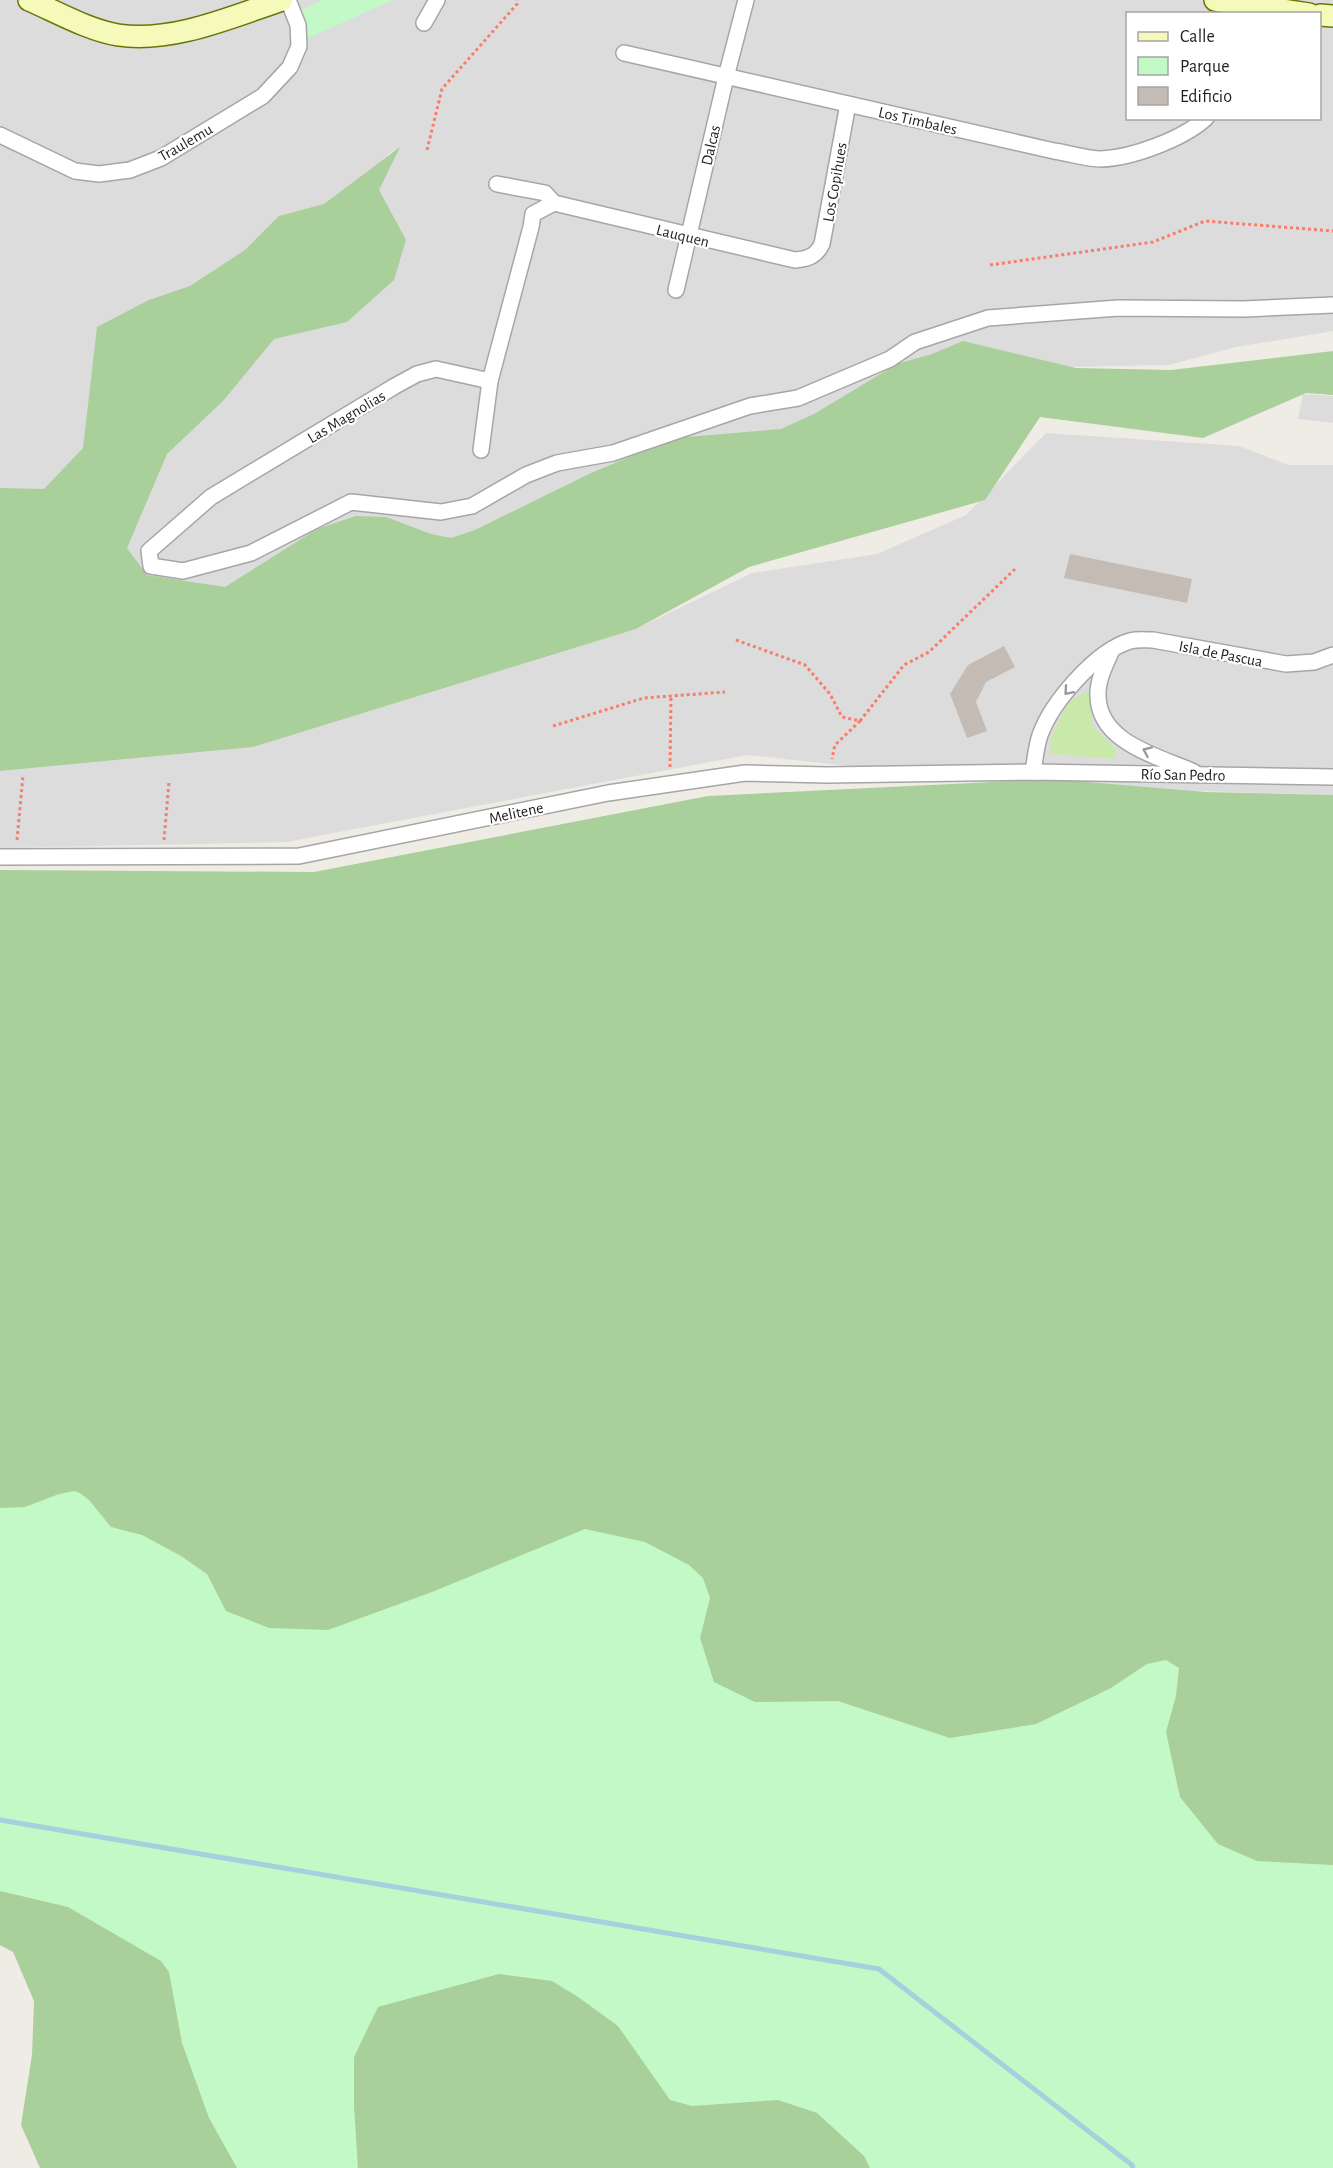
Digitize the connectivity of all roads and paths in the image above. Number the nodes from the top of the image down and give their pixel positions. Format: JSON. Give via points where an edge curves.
{"nodes":[{"id":1,"x":29,"y":0,"type":"edge"},
{"id":2,"x":282,"y":0,"type":"edge"},
{"id":3,"x":288,"y":0,"type":"edge"},
{"id":4,"x":436,"y":0,"type":"edge"},
{"id":5,"x":517,"y":0,"type":"edge"},
{"id":6,"x":746,"y":0,"type":"edge"},
{"id":7,"x":1215,"y":0,"type":"edge"},
{"id":8,"x":1242,"y":9,"type":"edge"},
{"id":9,"x":1282,"y":12,"type":"edge"},
{"id":10,"x":424,"y":23,"type":"dead end"},
{"id":11,"x":624,"y":53,"type":"dead end"},
{"id":12,"x":726,"y":77,"type":"junction"},
{"id":13,"x":848,"y":104,"type":"junction"},
{"id":14,"x":1204,"y":120,"type":"edge"},
{"id":15,"x":0,"y":135,"type":"edge"},
{"id":16,"x":427,"y":150,"type":"dead end"},
{"id":17,"x":497,"y":184,"type":"dead end"},
{"id":18,"x":554,"y":203,"type":"junction"},
{"id":19,"x":1333,"y":231,"type":"edge"},
{"id":20,"x":688,"y":236,"type":"junction"},
{"id":21,"x":813,"y":256,"type":"joint"},
{"id":22,"x":990,"y":265,"type":"dead end"},
{"id":23,"x":676,"y":290,"type":"dead end"},
{"id":24,"x":1333,"y":305,"type":"edge"},
{"id":25,"x":490,"y":381,"type":"junction"},
{"id":26,"x":481,"y":450,"type":"dead end"},
{"id":27,"x":1015,"y":568,"type":"dead end"},
{"id":28,"x":736,"y":640,"type":"dead end"},
{"id":29,"x":1111,"y":652,"type":"junction"},
{"id":30,"x":1330,"y":659,"type":"edge"},
{"id":31,"x":725,"y":692,"type":"dead end"},
{"id":32,"x":671,"y":697,"type":"junction"},
{"id":33,"x":860,"y":721,"type":"junction"},
{"id":34,"x":553,"y":726,"type":"dead end"},
{"id":35,"x":1033,"y":772,"type":"junction"},
{"id":36,"x":827,"y":775,"type":"junction"},
{"id":37,"x":1201,"y":775,"type":"junction"},
{"id":38,"x":23,"y":776,"type":"dead end"},
{"id":39,"x":1333,"y":777,"type":"edge"},
{"id":40,"x":169,"y":782,"type":"dead end"},
{"id":41,"x":670,"y":784,"type":"junction"},
{"id":42,"x":163,"y":856,"type":"junction"},
{"id":43,"x":0,"y":857,"type":"edge"},
{"id":44,"x":16,"y":857,"type":"junction"}],
"edges":[{"from":1,"to":2,"type":"street","via":[[117,35],[148,36],[193,29]]},
{"from":3,"to":15,"type":"street","name":"Traulemu","via":[[298,26],[299,46],[290,67],[263,96],[161,158],[130,170],[99,174],[75,171]]},
{"from":4,"to":10,"type":"street"},
{"from":5,"to":16,"type":"path","via":[[442,89]]},
{"from":6,"to":12,"type":"street","name":"Dalcas"},
{"from":7,"to":8,"type":"street"},
{"from":8,"to":9,"type":"street"},
{"from":11,"to":12,"type":"street","name":"Los Timbales"},
{"from":12,"to":13,"type":"street","name":"Los Timbales"},
{"from":12,"to":20,"type":"street","name":"Dalcas"},
{"from":13,"to":14,"type":"street","name":"Los Timbales","via":[[1101,159],[1169,141]]},
{"from":13,"to":21,"type":"street","name":"Los Copihues","via":[[822,244]]},
{"from":17,"to":18,"type":"street","name":"Lauquen","via":[[545,193]]},
{"from":18,"to":20,"type":"street","name":"Lauquen"},
{"from":18,"to":25,"type":"street","via":[[533,214]]},
{"from":19,"to":22,"type":"path","via":[[1205,221],[1153,242]]},
{"from":20,"to":21,"type":"street","name":"Lauquen","via":[[795,260]]},
{"from":20,"to":23,"type":"street","name":"Dalcas"},
{"from":24,"to":25,"type":"street","name":"Las Magnolias","via":[[1118,308],[988,318],[915,342],[890,359],[798,398],[750,406],[613,453],[558,463],[472,506],[441,512],[351,502],[251,553],[183,571],[151,566],[149,551],[211,497],[417,374],[436,369]]},
{"from":25,"to":26,"type":"street"},
{"from":27,"to":33,"type":"path","via":[[928,652],[904,665]]},
{"from":28,"to":33,"type":"path","via":[[805,665],[830,694],[842,717]]},
{"from":29,"to":30,"type":"street","name":"Isla de Pascua","via":[[1142,639],[1286,664]]},
{"from":29,"to":35,"type":"street","name":"Isla de Pascua","one_way":true,"via":[[1089,667],[1053,707],[1040,736]]},
{"from":37,"to":29,"type":"street","one_way":true,"via":[[1132,745],[1112,731],[1101,717],[1098,694]]},
{"from":31,"to":32,"type":"path"},
{"from":32,"to":34,"type":"path","via":[[644,698]]},
{"from":32,"to":41,"type":"path"},
{"from":33,"to":36,"type":"path","via":[[836,745]]},
{"from":35,"to":36,"type":"street","name":"Melitene"},
{"from":35,"to":37,"type":"street","name":"Río San Pedro"},
{"from":36,"to":41,"type":"street","name":"Melitene","via":[[746,773]]},
{"from":37,"to":39,"type":"street","name":"Río San Pedro"},
{"from":38,"to":44,"type":"path"},
{"from":40,"to":42,"type":"path"},
{"from":41,"to":42,"type":"street","name":"Melitene","via":[[299,856]]},
{"from":42,"to":44,"type":"street","name":"Melitene"},
{"from":43,"to":44,"type":"street","name":"Melitene"}]}
